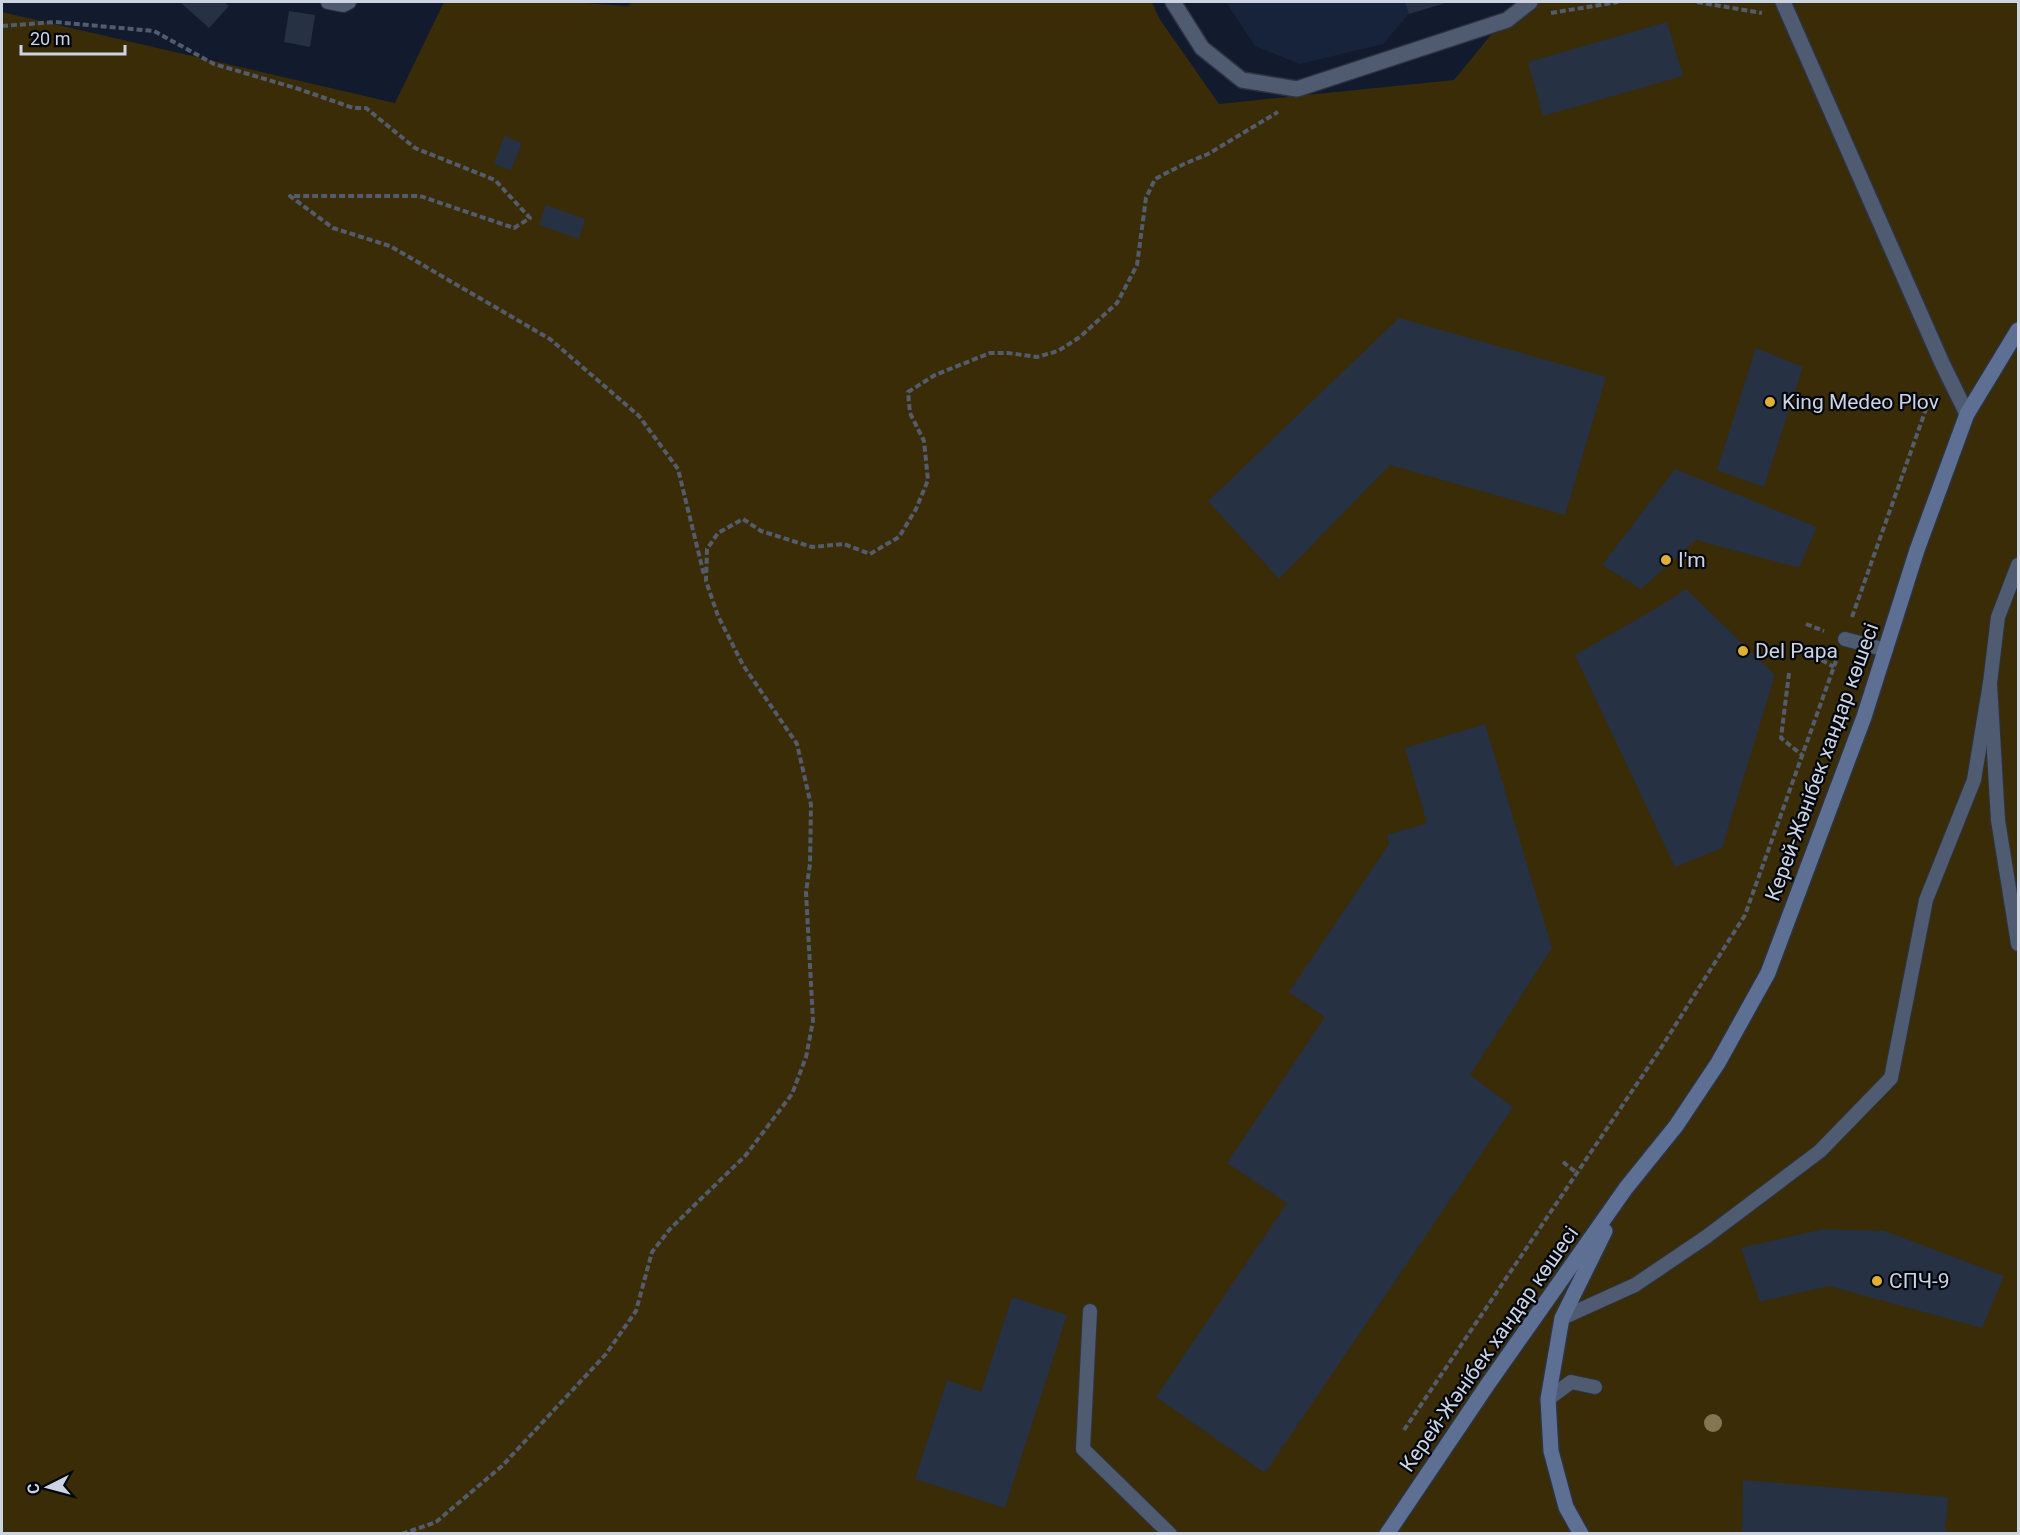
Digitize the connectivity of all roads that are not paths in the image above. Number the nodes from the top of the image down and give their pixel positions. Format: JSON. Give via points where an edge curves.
{"nodes":[{"id":1,"x":328,"y":2,"type":"edge"},
{"id":2,"x":349,"y":2,"type":"edge"},
{"id":3,"x":1173,"y":2,"type":"edge"},
{"id":4,"x":1530,"y":2,"type":"edge"},
{"id":5,"x":1784,"y":2,"type":"edge"},
{"id":6,"x":2019,"y":330,"type":"edge"},
{"id":7,"x":1967,"y":414,"type":"junction"},
{"id":8,"x":2019,"y":565,"type":"edge"},
{"id":9,"x":1845,"y":639,"type":"road end"},
{"id":10,"x":1886,"y":650,"type":"junction"},
{"id":11,"x":1990,"y":683,"type":"junction"},
{"id":12,"x":2019,"y":944,"type":"edge"},
{"id":13,"x":1626,"y":1188,"type":"junction"},
{"id":14,"x":1090,"y":1311,"type":"dead end"},
{"id":15,"x":1562,"y":1318,"type":"junction"},
{"id":16,"x":1595,"y":1387,"type":"dead end"},
{"id":17,"x":1548,"y":1399,"type":"junction"},
{"id":18,"x":1170,"y":1533,"type":"edge"},
{"id":19,"x":1388,"y":1533,"type":"edge"},
{"id":20,"x":1581,"y":1533,"type":"edge"}],
"edges":[{"from":1,"to":2,"type":"lane"},
{"from":3,"to":4,"type":"street","via":[[1202,48],[1242,80],[1298,89],[1507,20]]},
{"from":5,"to":7,"type":"street"},
{"from":6,"to":7,"type":"street","name":"Керей-Жәнібек хандар көшесі"},
{"from":7,"to":10,"type":"street","name":"Керей-Жәнібек хандар көшесі","via":[[1917,550]]},
{"from":8,"to":11,"type":"lane","via":[[1998,617]]},
{"from":9,"to":10,"type":"lane"},
{"from":10,"to":13,"type":"street","name":"Керей-Жәнібек хандар көшесі","via":[[1768,973],[1718,1063],[1676,1126]]},
{"from":11,"to":12,"type":"lane","via":[[1998,820]]},
{"from":11,"to":15,"type":"lane","via":[[1974,780],[1926,900],[1891,1078],[1820,1151],[1706,1237],[1635,1285]]},
{"from":13,"to":15,"type":"street","name":"Керей-Жәнібек хандар көшесі"},
{"from":13,"to":19,"type":"street","name":"Керей-Жәнібек хандар көшесі"},
{"from":14,"to":18,"type":"lane","via":[[1083,1449]]},
{"from":15,"to":17,"type":"street","name":"Керей-Жәнібек хандар көшесі"},
{"from":16,"to":17,"type":"lane","via":[[1571,1382]]},
{"from":17,"to":20,"type":"street","name":"Керей-Жәнібек хандар көшесі","via":[[1551,1451],[1566,1508]]}]}
